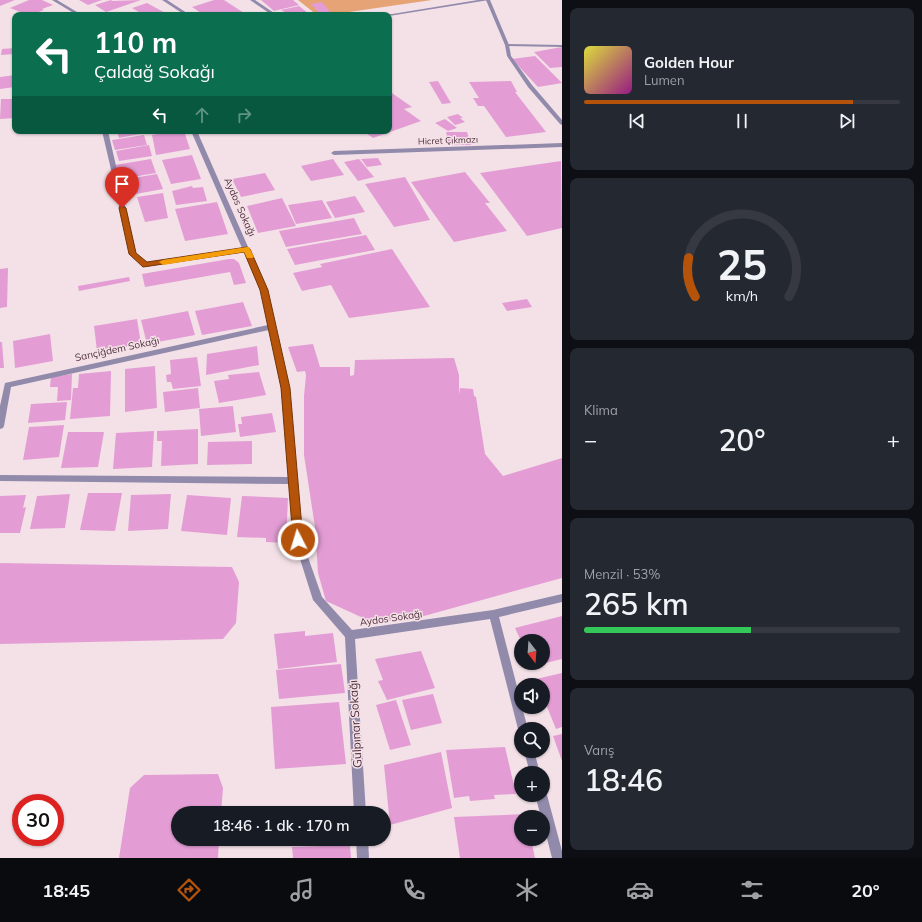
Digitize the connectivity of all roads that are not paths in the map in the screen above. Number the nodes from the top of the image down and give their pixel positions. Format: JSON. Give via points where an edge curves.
{"nodes":[{"id":1,"x":54,"y":0,"type":"edge"},
{"id":2,"x":164,"y":0,"type":"edge"},
{"id":3,"x":252,"y":0,"type":"edge"},
{"id":4,"x":488,"y":0,"type":"edge"},
{"id":5,"x":75,"y":12,"type":"edge"},
{"id":6,"x":183,"y":12,"type":"edge"},
{"id":7,"x":270,"y":12,"type":"edge"},
{"id":8,"x":392,"y":14,"type":"edge"},
{"id":9,"x":507,"y":45,"type":"junction"},
{"id":10,"x":562,"y":46,"type":"edge"},
{"id":11,"x":562,"y":123,"type":"edge"},
{"id":12,"x":106,"y":134,"type":"edge"},
{"id":13,"x":195,"y":134,"type":"edge"},
{"id":14,"x":562,"y":145,"type":"edge"},
{"id":15,"x":334,"y":153,"type":"dead end"},
{"id":16,"x":247,"y":249,"type":"junction"},
{"id":17,"x":272,"y":327,"type":"junction"},
{"id":18,"x":0,"y":426,"type":"edge"},
{"id":19,"x":0,"y":478,"type":"edge"},
{"id":20,"x":293,"y":481,"type":"junction"},
{"id":21,"x":562,"y":598,"type":"edge"},
{"id":22,"x":492,"y":614,"type":"junction"},
{"id":23,"x":350,"y":635,"type":"junction"},
{"id":24,"x":521,"y":722,"type":"edge"},
{"id":25,"x":543,"y":802,"type":"edge"},
{"id":26,"x":360,"y":806,"type":"edge"},
{"id":27,"x":362,"y":846,"type":"edge"},
{"id":28,"x":363,"y":858,"type":"edge"},
{"id":29,"x":558,"y":858,"type":"edge"}],
"edges":[{"from":1,"to":5,"type":"street"},
{"from":2,"to":6,"type":"street"},
{"from":3,"to":7,"type":"street"},
{"from":4,"to":8,"type":"street"},
{"from":4,"to":9,"type":"street"},
{"from":9,"to":10,"type":"street"},
{"from":9,"to":11,"type":"street","via":[[509,56],[517,69]]},
{"from":12,"to":16,"type":"street","via":[[133,254],[145,265]]},
{"from":13,"to":16,"type":"street","name":"Aydos Sokağı"},
{"from":14,"to":15,"type":"street","name":"Hicret Çıkmazı"},
{"from":16,"to":17,"type":"street","name":"Aydos Sokağı","via":[[264,290]]},
{"from":17,"to":18,"type":"street","name":"Sarıçiğdem Sokağı","via":[[8,384]]},
{"from":17,"to":20,"type":"street","name":"Aydos Sokağı","via":[[286,388]]},
{"from":19,"to":20,"type":"street"},
{"from":20,"to":23,"type":"street","name":"Aydos Sokağı","via":[[298,540],[318,600]]},
{"from":21,"to":22,"type":"street","name":"Aydos Sokağı"},
{"from":22,"to":23,"type":"street","name":"Aydos Sokağı"},
{"from":22,"to":24,"type":"street"},
{"from":23,"to":26,"type":"street","name":"Gülpınar Sokağı"},
{"from":25,"to":29,"type":"street"},
{"from":27,"to":28,"type":"street"}]}
